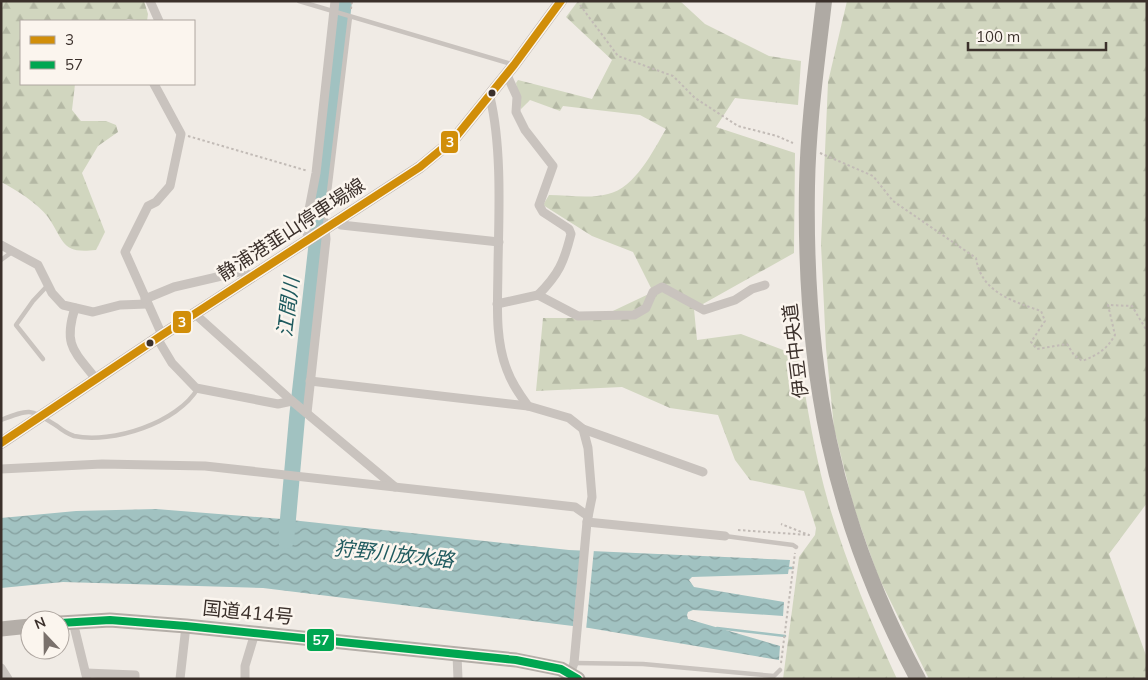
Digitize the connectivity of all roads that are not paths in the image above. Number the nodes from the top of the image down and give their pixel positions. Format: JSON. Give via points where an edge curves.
{"nodes":[{"id":1,"x":150,"y":1,"type":"edge"},
{"id":2,"x":299,"y":1,"type":"edge"},
{"id":3,"x":561,"y":1,"type":"edge"},
{"id":4,"x":817,"y":1,"type":"edge"},
{"id":5,"x":824,"y":1,"type":"edge"},
{"id":6,"x":335,"y":8,"type":"edge"},
{"id":7,"x":349,"y":16,"type":"junction"},
{"id":8,"x":159,"y":20,"type":"edge"},
{"id":9,"x":511,"y":70,"type":"junction"},
{"id":10,"x":155,"y":85,"type":"edge"},
{"id":11,"x":490,"y":96,"type":"junction"},
{"id":12,"x":336,"y":222,"type":"junction"},
{"id":13,"x":325,"y":229,"type":"junction"},
{"id":14,"x":311,"y":238,"type":"junction"},
{"id":15,"x":498,"y":242,"type":"junction"},
{"id":16,"x":1,"y":245,"type":"edge"},
{"id":17,"x":12,"y":252,"type":"junction"},
{"id":18,"x":1,"y":260,"type":"edge"},
{"id":19,"x":252,"y":277,"type":"junction"},
{"id":20,"x":48,"y":286,"type":"junction"},
{"id":21,"x":765,"y":286,"type":"dead end"},
{"id":22,"x":538,"y":295,"type":"junction"},
{"id":23,"x":146,"y":302,"type":"junction"},
{"id":24,"x":498,"y":304,"type":"junction"},
{"id":25,"x":75,"y":308,"type":"junction"},
{"id":26,"x":195,"y":314,"type":"junction"},
{"id":27,"x":160,"y":336,"type":"junction"},
{"id":28,"x":43,"y":359,"type":"dead end"},
{"id":29,"x":96,"y":378,"type":"junction"},
{"id":30,"x":310,"y":381,"type":"junction"},
{"id":31,"x":198,"y":388,"type":"junction"},
{"id":32,"x":292,"y":401,"type":"junction"},
{"id":33,"x":528,"y":406,"type":"junction"},
{"id":34,"x":306,"y":412,"type":"junction"},
{"id":35,"x":41,"y":415,"type":"junction"},
{"id":36,"x":1,"y":420,"type":"edge"},
{"id":37,"x":583,"y":429,"type":"junction"},
{"id":38,"x":1,"y":443,"type":"edge"},
{"id":39,"x":1,"y":469,"type":"edge"},
{"id":40,"x":703,"y":472,"type":"dead end"},
{"id":41,"x":394,"y":487,"type":"junction"},
{"id":42,"x":587,"y":522,"type":"junction"},
{"id":43,"x":726,"y":536,"type":"joint"},
{"id":44,"x":796,"y":548,"type":"road end"},
{"id":45,"x":70,"y":622,"type":"edge"},
{"id":46,"x":186,"y":626,"type":"junction"},
{"id":47,"x":20,"y":627,"type":"edge"},
{"id":48,"x":1,"y":629,"type":"edge"},
{"id":49,"x":70,"y":633,"type":"edge"},
{"id":50,"x":255,"y":633,"type":"junction"},
{"id":51,"x":898,"y":645,"type":"junction"},
{"id":52,"x":457,"y":655,"type":"junction"},
{"id":53,"x":1,"y":668,"type":"edge"},
{"id":54,"x":780,"y":670,"type":"road end"},
{"id":55,"x":574,"y":672,"type":"edge"},
{"id":56,"x":86,"y":676,"type":"edge"},
{"id":57,"x":8,"y":679,"type":"edge"},
{"id":58,"x":135,"y":679,"type":"edge"},
{"id":59,"x":180,"y":679,"type":"edge"},
{"id":60,"x":245,"y":679,"type":"edge"},
{"id":61,"x":458,"y":679,"type":"edge"},
{"id":62,"x":907,"y":679,"type":"edge"},
{"id":63,"x":912,"y":679,"type":"edge"},
{"id":64,"x":918,"y":679,"type":"edge"},
{"id":65,"x":924,"y":679,"type":"edge"}],
"edges":[{"from":1,"to":8,"type":"street"},
{"from":2,"to":6,"type":"lane"},
{"from":3,"to":9,"type":"main road","name":"静浦港韮山停車場線"},
{"from":4,"to":51,"type":"highway","name":"伊豆中央道","via":[[800,199],[810,366],[821,432],[841,516],[861,572]]},
{"from":5,"to":51,"type":"highway","name":"伊豆中央道","via":[[807,185],[809,310],[815,367],[847,515]]},
{"from":6,"to":7,"type":"lane"},
{"from":6,"to":14,"type":"street","via":[[316,173],[306,225]]},
{"from":7,"to":9,"type":"lane"},
{"from":7,"to":13,"type":"lane"},
{"from":9,"to":11,"type":"main road","name":"静浦港韮山停車場線"},
{"from":9,"to":22,"type":"street","via":[[517,97],[516,112],[525,130],[553,166],[539,205],[543,212],[570,229],[571,234],[564,262],[554,280]]},
{"from":10,"to":23,"type":"street","via":[[181,134],[170,186],[148,206],[125,252]]},
{"from":11,"to":12,"type":"main road","name":"静浦港韮山停車場線","via":[[456,138],[420,167]]},
{"from":11,"to":15,"type":"street","via":[[496,121]]},
{"from":12,"to":13,"type":"main road","name":"静浦港韮山停車場線"},
{"from":12,"to":15,"type":"street"},
{"from":13,"to":14,"type":"main road","name":"静浦港韮山停車場線"},
{"from":13,"to":30,"type":"street"},
{"from":14,"to":19,"type":"main road","name":"静浦港韮山停車場線"},
{"from":15,"to":24,"type":"street"},
{"from":16,"to":17,"type":"street"},
{"from":17,"to":18,"type":"lane"},
{"from":17,"to":20,"type":"street","via":[[38,265]]},
{"from":19,"to":23,"type":"street","via":[[244,271],[174,286]]},
{"from":19,"to":26,"type":"main road","name":"静浦港韮山停車場線"},
{"from":20,"to":25,"type":"street","via":[[57,301]]},
{"from":20,"to":28,"type":"lane","via":[[16,325]]},
{"from":21,"to":22,"type":"street","via":[[704,310],[662,287],[653,292],[646,308],[634,315],[578,316]]},
{"from":22,"to":24,"type":"street"},
{"from":23,"to":25,"type":"street","via":[[93,312]]},
{"from":23,"to":27,"type":"street"},
{"from":24,"to":33,"type":"street","via":[[497,325],[506,368]]},
{"from":25,"to":29,"type":"street","via":[[70,329],[71,344]]},
{"from":26,"to":27,"type":"main road","name":"静浦港韮山停車場線"},
{"from":26,"to":32,"type":"street"},
{"from":27,"to":29,"type":"main road","name":"静浦港韮山停車場線"},
{"from":27,"to":31,"type":"street","via":[[172,363]]},
{"from":29,"to":35,"type":"main road","name":"静浦港韮山停車場線"},
{"from":30,"to":33,"type":"street"},
{"from":30,"to":34,"type":"street"},
{"from":31,"to":32,"type":"street","via":[[278,404]]},
{"from":31,"to":35,"type":"lane","via":[[182,405],[159,421],[118,436],[73,436]]},
{"from":32,"to":34,"type":"street"},
{"from":33,"to":37,"type":"street","via":[[569,418]]},
{"from":34,"to":41,"type":"street"},
{"from":35,"to":36,"type":"lane","via":[[27,411]]},
{"from":35,"to":38,"type":"main road","name":"静浦港韮山停車場線"},
{"from":37,"to":40,"type":"street"},
{"from":37,"to":42,"type":"street","via":[[592,497]]},
{"from":39,"to":41,"type":"street","via":[[102,464],[206,466]]},
{"from":41,"to":42,"type":"street","via":[[575,507]]},
{"from":42,"to":43,"type":"street"},
{"from":42,"to":55,"type":"street"},
{"from":43,"to":44,"type":"lane"},
{"from":45,"to":46,"type":"highway","name":"国道414号","via":[[110,620]]},
{"from":46,"to":50,"type":"highway","name":"国道414号"},
{"from":46,"to":59,"type":"street"},
{"from":47,"to":48,"type":"highway"},
{"from":49,"to":56,"type":"street"},
{"from":50,"to":52,"type":"highway","name":"国道414号"},
{"from":50,"to":60,"type":"street","via":[[245,666]]},
{"from":51,"to":62,"type":"highway"},
{"from":51,"to":63,"type":"highway","name":"伊豆中央道"},
{"from":51,"to":64,"type":"highway","name":"伊豆中央道"},
{"from":51,"to":65,"type":"highway"},
{"from":52,"to":55,"type":"highway","name":"国道414号","via":[[541,663]]},
{"from":52,"to":61,"type":"street"},
{"from":53,"to":57,"type":"street"},
{"from":54,"to":55,"type":"lane","via":[[774,676],[643,664]]},
{"from":56,"to":58,"type":"street","via":[[135,675]]}]}
